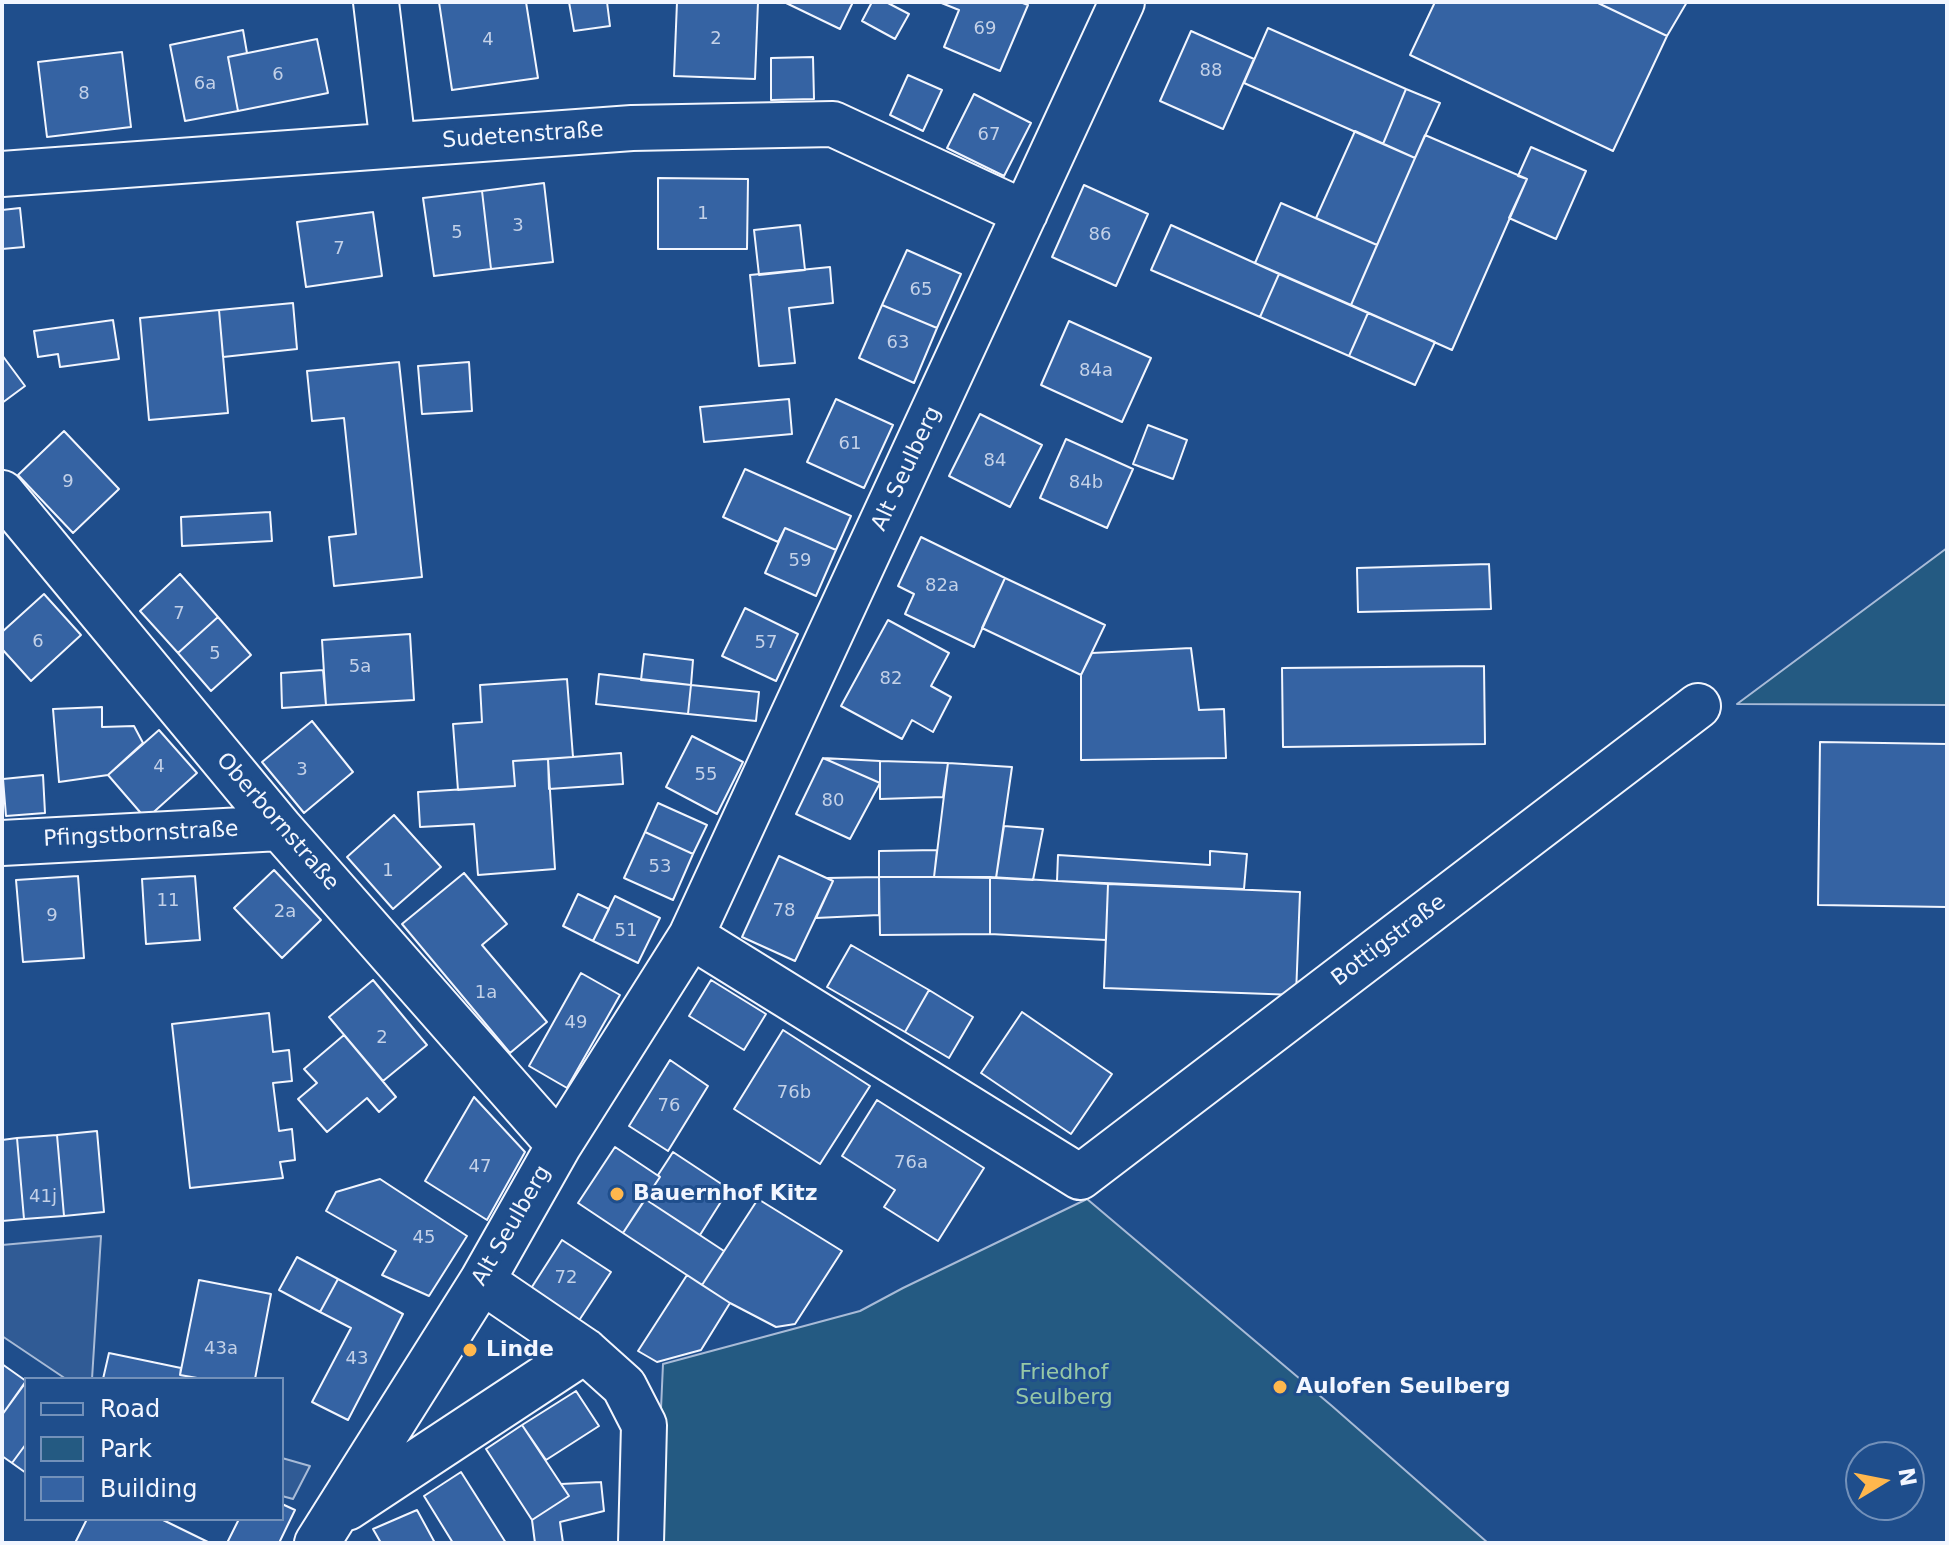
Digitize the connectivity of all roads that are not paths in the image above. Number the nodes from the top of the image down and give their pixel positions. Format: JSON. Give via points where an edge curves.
{"nodes":[{"id":1,"x":376,"y":2,"type":"edge"},
{"id":2,"x":1122,"y":2,"type":"edge"},
{"id":3,"x":393,"y":145,"type":"junction"},
{"id":4,"x":2,"y":174,"type":"edge"},
{"id":5,"x":1025,"y":213,"type":"junction"},
{"id":6,"x":2,"y":493,"type":"edge"},
{"id":7,"x":1698,"y":706,"type":"dead end"},
{"id":8,"x":280,"y":828,"type":"junction"},
{"id":9,"x":2,"y":843,"type":"edge"},
{"id":10,"x":691,"y":936,"type":"junction"},
{"id":11,"x":559,"y":1145,"type":"junction"},
{"id":12,"x":482,"y":1281,"type":"junction"},
{"id":13,"x":585,"y":1351,"type":"junction"},
{"id":14,"x":325,"y":1530,"type":"edge"},
{"id":15,"x":641,"y":1543,"type":"edge"}],
"edges":[{"from":1,"to":3,"type":"street"},
{"from":2,"to":5,"type":"street","name":"Alt Seulberg"},
{"from":3,"to":4,"type":"street","name":"Sudetenstraße"},
{"from":3,"to":5,"type":"street","name":"Sudetenstraße","via":[[632,128],[833,124]]},
{"from":5,"to":10,"type":"street","name":"Alt Seulberg"},
{"from":6,"to":8,"type":"street","name":"Oberbornstraße"},
{"from":7,"to":10,"type":"street","name":"Bottigstraße","via":[[1080,1177]]},
{"from":8,"to":9,"type":"street","name":"Pfingstbornstraße"},
{"from":8,"to":11,"type":"street","name":"Oberbornstraße"},
{"from":10,"to":11,"type":"street","name":"Alt Seulberg"},
{"from":11,"to":12,"type":"street","name":"Alt Seulberg"},
{"from":12,"to":13,"type":"street"},
{"from":12,"to":14,"type":"street","name":"Alt Seulberg"},
{"from":13,"to":14,"type":"street","name":"Alt Seulberg"},
{"from":13,"to":15,"type":"street","via":[[624,1386],[644,1425]]}]}
